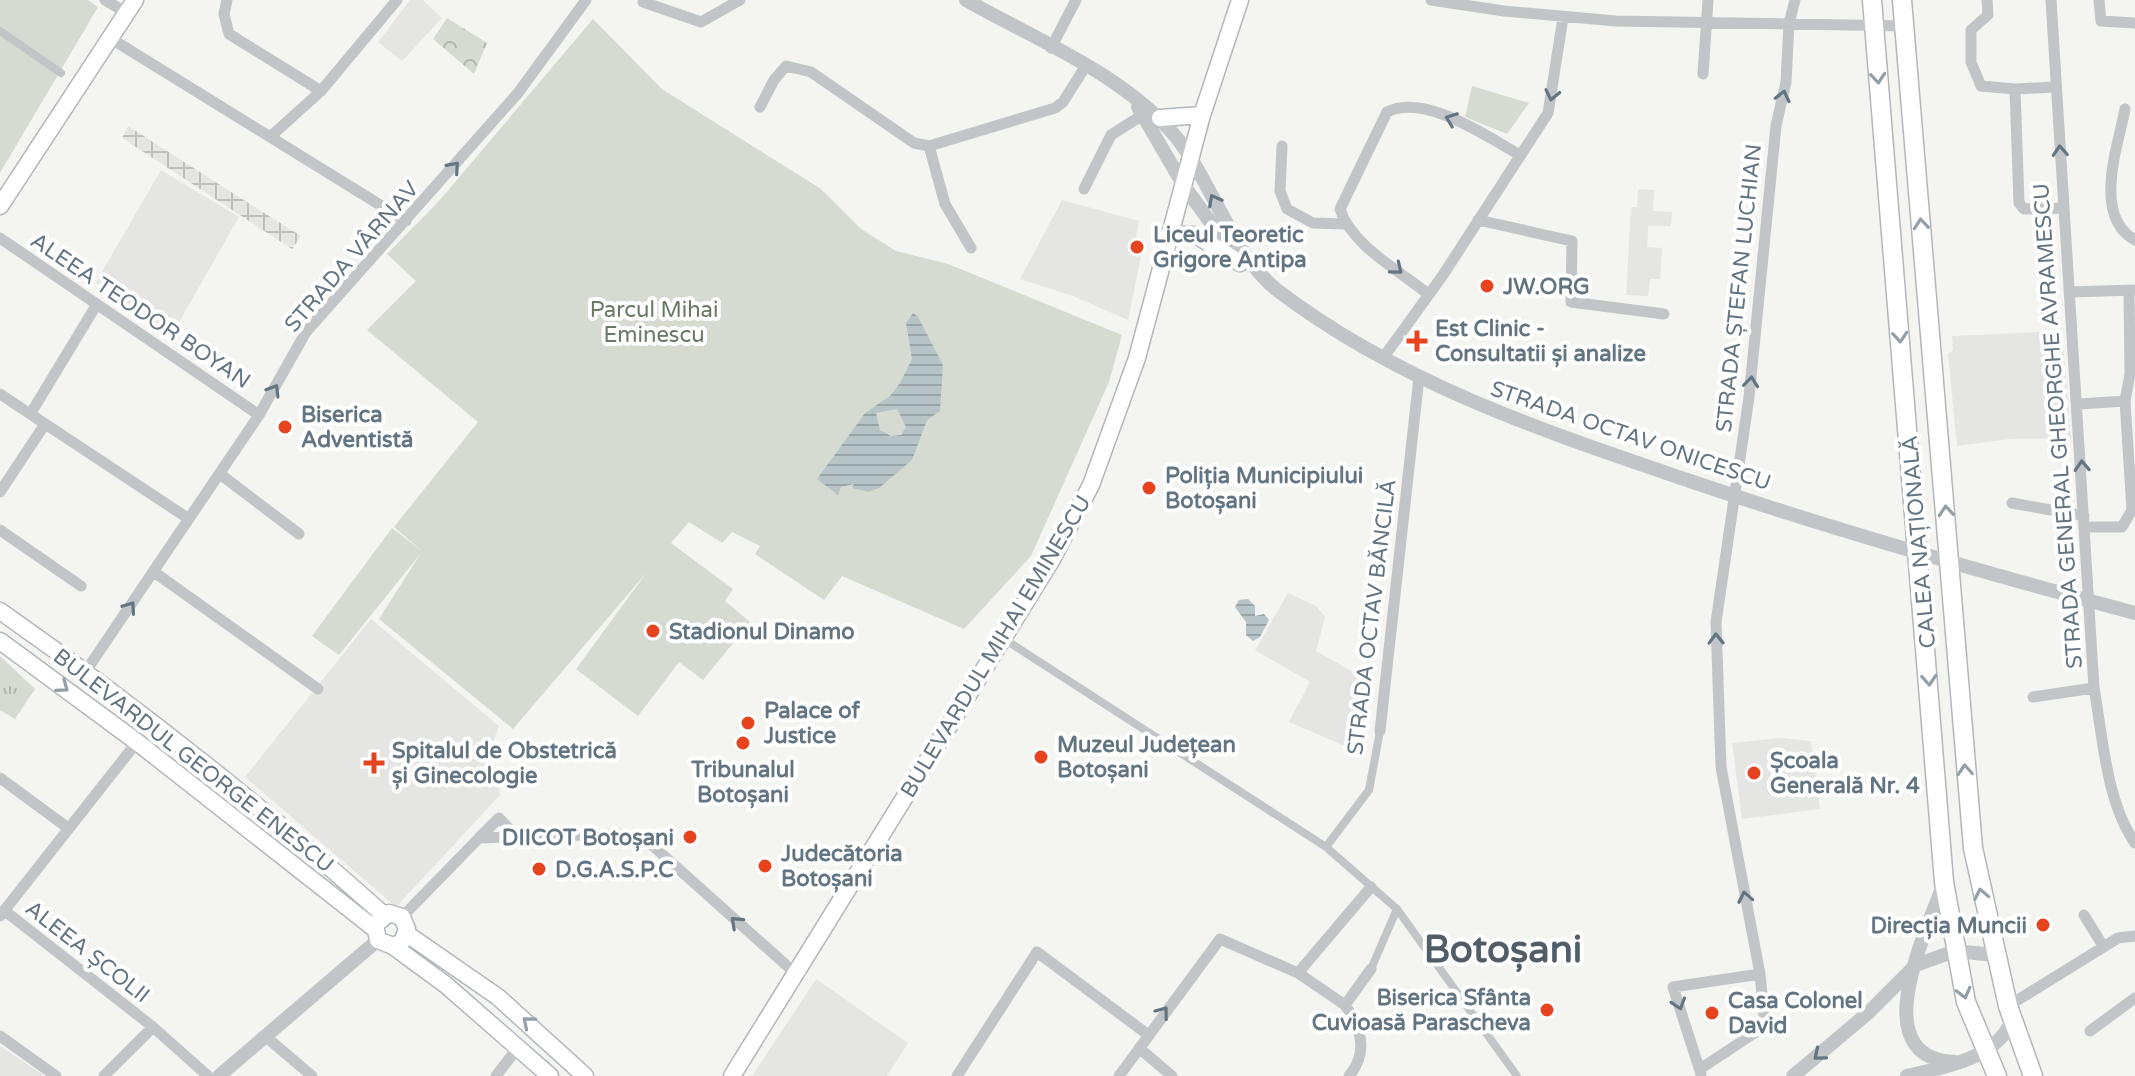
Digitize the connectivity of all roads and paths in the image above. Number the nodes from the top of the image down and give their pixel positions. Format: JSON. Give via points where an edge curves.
{"nodes":[{"id":1,"x":105,"y":0,"type":"edge"},
{"id":2,"x":227,"y":0,"type":"edge"},
{"id":3,"x":397,"y":0,"type":"edge"},
{"id":4,"x":586,"y":0,"type":"edge"},
{"id":5,"x":740,"y":0,"type":"edge"},
{"id":6,"x":966,"y":0,"type":"edge"},
{"id":7,"x":1076,"y":0,"type":"edge"},
{"id":8,"x":1240,"y":0,"type":"edge"},
{"id":9,"x":1431,"y":0,"type":"edge"},
{"id":10,"x":1708,"y":0,"type":"edge"},
{"id":11,"x":1795,"y":0,"type":"edge"},
{"id":12,"x":1872,"y":0,"type":"edge"},
{"id":13,"x":1902,"y":0,"type":"edge"},
{"id":14,"x":1987,"y":0,"type":"edge"},
{"id":15,"x":2051,"y":0,"type":"edge"},
{"id":16,"x":2099,"y":0,"type":"edge"},
{"id":17,"x":643,"y":2,"type":"dead end"},
{"id":18,"x":1505,"y":6,"type":"edge"},
{"id":19,"x":131,"y":7,"type":"edge"},
{"id":20,"x":1563,"y":18,"type":"junction"},
{"id":21,"x":1707,"y":22,"type":"junction"},
{"id":22,"x":1789,"y":23,"type":"junction"},
{"id":23,"x":2135,"y":23,"type":"edge"},
{"id":24,"x":1874,"y":26,"type":"junction"},
{"id":25,"x":1904,"y":26,"type":"junction"},
{"id":26,"x":0,"y":31,"type":"edge"},
{"id":27,"x":110,"y":38,"type":"junction"},
{"id":28,"x":1051,"y":48,"type":"junction"},
{"id":29,"x":1085,"y":67,"type":"junction"},
{"id":30,"x":61,"y":73,"type":"dead end"},
{"id":31,"x":1703,"y":74,"type":"dead end"},
{"id":32,"x":2055,"y":87,"type":"junction"},
{"id":33,"x":2015,"y":89,"type":"junction"},
{"id":34,"x":321,"y":91,"type":"junction"},
{"id":35,"x":760,"y":107,"type":"dead end"},
{"id":36,"x":2125,"y":109,"type":"dead end"},
{"id":37,"x":1202,"y":115,"type":"junction"},
{"id":38,"x":1152,"y":116,"type":"junction"},
{"id":39,"x":270,"y":137,"type":"junction"},
{"id":40,"x":929,"y":146,"type":"junction"},
{"id":41,"x":1282,"y":146,"type":"dead end"},
{"id":42,"x":1520,"y":155,"type":"junction"},
{"id":43,"x":1191,"y":159,"type":"junction"},
{"id":44,"x":1184,"y":186,"type":"junction"},
{"id":45,"x":1084,"y":189,"type":"dead end"},
{"id":46,"x":0,"y":206,"type":"edge"},
{"id":47,"x":2064,"y":208,"type":"junction"},
{"id":48,"x":1478,"y":220,"type":"junction"},
{"id":49,"x":406,"y":221,"type":"junction"},
{"id":50,"x":1344,"y":224,"type":"junction"},
{"id":51,"x":1168,"y":235,"type":"junction"},
{"id":52,"x":0,"y":238,"type":"edge"},
{"id":53,"x":2135,"y":240,"type":"edge"},
{"id":54,"x":971,"y":248,"type":"dead end"},
{"id":55,"x":1240,"y":263,"type":"junction"},
{"id":56,"x":1273,"y":287,"type":"junction"},
{"id":57,"x":2132,"y":290,"type":"edge"},
{"id":58,"x":2071,"y":292,"type":"junction"},
{"id":59,"x":1428,"y":294,"type":"junction"},
{"id":60,"x":97,"y":304,"type":"junction"},
{"id":61,"x":1664,"y":314,"type":"dead end"},
{"id":62,"x":1383,"y":358,"type":"junction"},
{"id":63,"x":1419,"y":377,"type":"junction"},
{"id":64,"x":0,"y":394,"type":"edge"},
{"id":65,"x":2125,"y":401,"type":"junction"},
{"id":66,"x":2079,"y":404,"type":"junction"},
{"id":67,"x":31,"y":413,"type":"junction"},
{"id":68,"x":259,"y":415,"type":"junction"},
{"id":69,"x":45,"y":424,"type":"junction"},
{"id":70,"x":220,"y":474,"type":"junction"},
{"id":71,"x":0,"y":492,"type":"edge"},
{"id":72,"x":1734,"y":496,"type":"junction"},
{"id":73,"x":2012,"y":503,"type":"dead end"},
{"id":74,"x":189,"y":519,"type":"junction"},
{"id":75,"x":2085,"y":522,"type":"junction"},
{"id":76,"x":0,"y":530,"type":"edge"},
{"id":77,"x":299,"y":534,"type":"dead end"},
{"id":78,"x":1919,"y":555,"type":"junction"},
{"id":79,"x":1951,"y":563,"type":"junction"},
{"id":80,"x":154,"y":572,"type":"junction"},
{"id":81,"x":81,"y":586,"type":"dead end"},
{"id":82,"x":2087,"y":600,"type":"junction"},
{"id":83,"x":0,"y":611,"type":"edge"},
{"id":84,"x":2135,"y":613,"type":"edge"},
{"id":85,"x":1004,"y":639,"type":"junction"},
{"id":86,"x":0,"y":641,"type":"edge"},
{"id":87,"x":86,"y":671,"type":"junction"},
{"id":88,"x":2094,"y":688,"type":"junction"},
{"id":89,"x":318,"y":689,"type":"dead end"},
{"id":90,"x":2033,"y":697,"type":"dead end"},
{"id":91,"x":1380,"y":731,"type":"joint"},
{"id":92,"x":137,"y":742,"type":"junction"},
{"id":93,"x":0,"y":778,"type":"edge"},
{"id":94,"x":68,"y":828,"type":"junction"},
{"id":95,"x":515,"y":835,"type":"junction"},
{"id":96,"x":479,"y":838,"type":"junction"},
{"id":97,"x":2135,"y":843,"type":"edge"},
{"id":98,"x":1326,"y":847,"type":"junction"},
{"id":99,"x":1944,"y":882,"type":"junction"},
{"id":100,"x":1371,"y":887,"type":"junction"},
{"id":101,"x":1397,"y":909,"type":"junction"},
{"id":102,"x":2,"y":914,"type":"edge"},
{"id":103,"x":384,"y":915,"type":"junction"},
{"id":104,"x":2084,"y":915,"type":"dead end"},
{"id":105,"x":404,"y":925,"type":"junction"},
{"id":106,"x":2135,"y":936,"type":"edge"},
{"id":107,"x":382,"y":938,"type":"junction"},
{"id":108,"x":2103,"y":946,"type":"junction"},
{"id":109,"x":1955,"y":951,"type":"junction"},
{"id":110,"x":1995,"y":955,"type":"junction"},
{"id":111,"x":1916,"y":965,"type":"junction"},
{"id":112,"x":1371,"y":969,"type":"joint"},
{"id":113,"x":795,"y":973,"type":"junction"},
{"id":114,"x":1298,"y":973,"type":"junction"},
{"id":115,"x":1760,"y":974,"type":"junction"},
{"id":116,"x":2135,"y":998,"type":"edge"},
{"id":117,"x":1345,"y":1005,"type":"junction"},
{"id":118,"x":2010,"y":1013,"type":"junction"},
{"id":119,"x":153,"y":1027,"type":"junction"},
{"id":120,"x":2090,"y":1031,"type":"dead end"},
{"id":121,"x":1147,"y":1034,"type":"junction"},
{"id":122,"x":0,"y":1036,"type":"edge"},
{"id":123,"x":265,"y":1036,"type":"junction"},
{"id":124,"x":519,"y":1046,"type":"junction"},
{"id":125,"x":1139,"y":1048,"type":"junction"},
{"id":126,"x":1985,"y":1051,"type":"junction"},
{"id":127,"x":1955,"y":1062,"type":"junction"},
{"id":128,"x":1701,"y":1073,"type":"edge"},
{"id":129,"x":1938,"y":1073,"type":"edge"},
{"id":130,"x":56,"y":1076,"type":"edge"},
{"id":131,"x":104,"y":1076,"type":"edge"},
{"id":132,"x":208,"y":1076,"type":"edge"},
{"id":133,"x":219,"y":1076,"type":"edge"},
{"id":134,"x":312,"y":1076,"type":"edge"},
{"id":135,"x":496,"y":1076,"type":"edge"},
{"id":136,"x":550,"y":1076,"type":"edge"},
{"id":137,"x":585,"y":1076,"type":"edge"},
{"id":138,"x":732,"y":1076,"type":"edge"},
{"id":139,"x":957,"y":1076,"type":"edge"},
{"id":140,"x":1119,"y":1076,"type":"edge"},
{"id":141,"x":1172,"y":1076,"type":"edge"},
{"id":142,"x":1349,"y":1076,"type":"edge"},
{"id":143,"x":1517,"y":1076,"type":"edge"},
{"id":144,"x":1793,"y":1076,"type":"edge"},
{"id":145,"x":1907,"y":1076,"type":"edge"},
{"id":146,"x":1997,"y":1076,"type":"edge"},
{"id":147,"x":2033,"y":1076,"type":"edge"}],
"edges":[{"from":1,"to":19,"type":"street"},
{"from":2,"to":34,"type":"street","via":[[229,34]]},
{"from":3,"to":34,"type":"street"},
{"from":49,"to":4,"type":"street","name":"STRADA VÂRNAV","one_way":true,"via":[[518,93]]},
{"from":5,"to":17,"type":"street","via":[[701,22]]},
{"from":6,"to":28,"type":"street","name":"STRADA OCTAV ONICESCU"},
{"from":7,"to":28,"type":"street"},
{"from":8,"to":37,"type":"main road","name":"BULEVARDUL MIHAI EMINESCU"},
{"from":9,"to":18,"type":"street"},
{"from":10,"to":21,"type":"street"},
{"from":11,"to":22,"type":"street","name":"STRADA ȘTEFAN LUCHIAN"},
{"from":12,"to":24,"type":"main road","name":"CALEA NAȚIONALĂ"},
{"from":13,"to":25,"type":"main road","name":"CALEA NAȚIONALĂ"},
{"from":14,"to":33,"type":"street","via":[[1988,15],[1971,30],[1971,62],[1981,86]]},
{"from":15,"to":32,"type":"street","name":"STRADA GENERAL GHEORGHE AVRAMESCU"},
{"from":16,"to":23,"type":"street","via":[[2101,21]]},
{"from":18,"to":20,"type":"street"},
{"from":19,"to":27,"type":"main road"},
{"from":20,"to":21,"type":"street"},
{"from":20,"to":42,"type":"street","one_way":true,"via":[[1548,113]]},
{"from":21,"to":22,"type":"street"},
{"from":21,"to":31,"type":"street"},
{"from":22,"to":24,"type":"street"},
{"from":72,"to":22,"type":"street","name":"STRADA ȘTEFAN LUCHIAN","one_way":true},
{"from":24,"to":25,"type":"street"},
{"from":24,"to":78,"type":"main road","name":"CALEA NAȚIONALĂ","one_way":true},
{"from":79,"to":25,"type":"main road","name":"CALEA NAȚIONALĂ","one_way":true},
{"from":26,"to":30,"type":"street"},
{"from":27,"to":39,"type":"street"},
{"from":27,"to":46,"type":"main road"},
{"from":28,"to":29,"type":"street","name":"STRADA OCTAV ONICESCU"},
{"from":29,"to":38,"type":"street","name":"STRADA OCTAV ONICESCU"},
{"from":29,"to":40,"type":"street","via":[[1055,108]]},
{"from":32,"to":33,"type":"street"},
{"from":47,"to":32,"type":"street","name":"STRADA GENERAL GHEORGHE AVRAMESCU","one_way":true},
{"from":33,"to":47,"type":"street","via":[[2019,203],[2030,210]]},
{"from":34,"to":39,"type":"street"},
{"from":35,"to":40,"type":"street","via":[[786,66],[811,72],[914,143]]},
{"from":36,"to":53,"type":"street","via":[[2109,204],[2122,229]]},
{"from":37,"to":38,"type":"main road"},
{"from":37,"to":43,"type":"main road","name":"BULEVARDUL MIHAI EMINESCU"},
{"from":38,"to":43,"type":"street","name":"STRADA OCTAV ONICESCU"},
{"from":38,"to":44,"type":"street"},
{"from":38,"to":45,"type":"street","via":[[1132,119],[1111,135]]},
{"from":39,"to":49,"type":"street"},
{"from":40,"to":54,"type":"street","via":[[945,204]]},
{"from":41,"to":50,"type":"street","via":[[1280,191],[1287,209],[1313,223]]},
{"from":42,"to":48,"type":"street"},
{"from":42,"to":50,"type":"street","one_way":true,"via":[[1459,121],[1399,106],[1387,112],[1348,186],[1340,209]]},
{"from":43,"to":44,"type":"main road","name":"BULEVARDUL MIHAI EMINESCU"},
{"from":56,"to":43,"type":"street","name":"STRADA OCTAV ONICESCU","one_way":true,"via":[[1234,235]]},
{"from":44,"to":51,"type":"main road","name":"BULEVARDUL MIHAI EMINESCU"},
{"from":44,"to":55,"type":"street"},
{"from":47,"to":58,"type":"street","name":"STRADA GENERAL GHEORGHE AVRAMESCU"},
{"from":48,"to":59,"type":"street"},
{"from":48,"to":61,"type":"street","via":[[1572,241],[1571,302]]},
{"from":68,"to":49,"type":"street","name":"STRADA VÂRNAV","one_way":true,"via":[[306,332]]},
{"from":50,"to":59,"type":"street","one_way":true},
{"from":51,"to":55,"type":"main road","via":[[1196,235]]},
{"from":51,"to":85,"type":"main road","name":"BULEVARDUL MIHAI EMINESCU","via":[[1137,358],[1091,485]]},
{"from":52,"to":60,"type":"street","name":"ALEEA TEODOR BOYAN"},
{"from":55,"to":56,"type":"street"},
{"from":56,"to":62,"type":"street","name":"STRADA OCTAV ONICESCU"},
{"from":57,"to":58,"type":"street"},
{"from":57,"to":65,"type":"street"},
{"from":58,"to":66,"type":"street","name":"STRADA GENERAL GHEORGHE AVRAMESCU"},
{"from":59,"to":62,"type":"street"},
{"from":60,"to":67,"type":"street"},
{"from":60,"to":68,"type":"street","name":"ALEEA TEODOR BOYAN"},
{"from":62,"to":63,"type":"street","name":"STRADA OCTAV ONICESCU"},
{"from":63,"to":72,"type":"street","name":"STRADA OCTAV ONICESCU","via":[[1535,428]]},
{"from":63,"to":91,"type":"street","name":"STRADA OCTAV BĂNCILĂ"},
{"from":64,"to":67,"type":"street"},
{"from":65,"to":66,"type":"street"},
{"from":65,"to":75,"type":"street","via":[[2132,510],[2122,527]]},
{"from":75,"to":66,"type":"street","name":"STRADA GENERAL GHEORGHE AVRAMESCU","one_way":true},
{"from":67,"to":69,"type":"street"},
{"from":68,"to":70,"type":"street","name":"STRADA VÂRNAV"},
{"from":69,"to":71,"type":"street"},
{"from":69,"to":74,"type":"street"},
{"from":70,"to":74,"type":"street","name":"STRADA VÂRNAV"},
{"from":70,"to":77,"type":"street"},
{"from":72,"to":78,"type":"street","name":"STRADA OCTAV ONICESCU"},
{"from":115,"to":72,"type":"street","name":"STRADA ȘTEFAN LUCHIAN","one_way":true,"via":[[1721,767],[1716,622]]},
{"from":73,"to":75,"type":"street"},
{"from":74,"to":80,"type":"street","name":"STRADA VÂRNAV"},
{"from":75,"to":82,"type":"street","name":"STRADA GENERAL GHEORGHE AVRAMESCU"},
{"from":76,"to":81,"type":"street"},
{"from":78,"to":79,"type":"street","name":"STRADA OCTAV ONICESCU"},
{"from":78,"to":99,"type":"main road","name":"CALEA NAȚIONALĂ","one_way":true},
{"from":79,"to":82,"type":"street","name":"STRADA OCTAV ONICESCU"},
{"from":110,"to":79,"type":"main road","name":"CALEA NAȚIONALĂ","one_way":true,"via":[[1966,787]]},
{"from":87,"to":80,"type":"street","name":"STRADA VÂRNAV","one_way":true},
{"from":80,"to":89,"type":"street"},
{"from":82,"to":84,"type":"street","name":"STRADA OCTAV ONICESCU"},
{"from":82,"to":88,"type":"street","name":"STRADA GENERAL GHEORGHE AVRAMESCU"},
{"from":83,"to":87,"type":"main road","name":"BULEVARDUL GEORGE ENESCU"},
{"from":85,"to":98,"type":"street"},
{"from":85,"to":113,"type":"main road","name":"BULEVARDUL MIHAI EMINESCU"},
{"from":86,"to":92,"type":"main road","name":"BULEVARDUL GEORGE ENESCU","one_way":true},
{"from":87,"to":103,"type":"main road","name":"BULEVARDUL GEORGE ENESCU","via":[[291,832]]},
{"from":88,"to":90,"type":"street"},
{"from":88,"to":97,"type":"street","name":"STRADA GENERAL GHEORGHE AVRAMESCU","via":[[2114,789]]},
{"from":91,"to":98,"type":"street","name":"STRADA OCTAV BĂNCILĂ","via":[[1369,790]]},
{"from":92,"to":94,"type":"street"},
{"from":92,"to":107,"type":"main road","name":"BULEVARDUL GEORGE ENESCU"},
{"from":93,"to":94,"type":"street"},
{"from":94,"to":102,"type":"street"},
{"from":95,"to":96,"type":"street"},
{"from":95,"to":96,"type":"street","via":[[499,818]]},
{"from":113,"to":95,"type":"street","one_way":true,"via":[[638,837]]},
{"from":96,"to":105,"type":"street"},
{"from":98,"to":100,"type":"street"},
{"from":99,"to":109,"type":"main road","name":"CALEA NAȚIONALĂ"},
{"from":99,"to":111,"type":"street"},
{"from":100,"to":101,"type":"street"},
{"from":100,"to":114,"type":"street"},
{"from":101,"to":112,"type":"street"},
{"from":101,"to":143,"type":"street"},
{"from":102,"to":119,"type":"street","name":"ALEEA ȘCOLII"},
{"from":103,"to":105,"type":"main road"},
{"from":103,"to":107,"type":"main road"},
{"from":104,"to":108,"type":"street"},
{"from":105,"to":107,"type":"main road"},
{"from":137,"to":105,"type":"main road","one_way":true,"via":[[536,1028]]},
{"from":106,"to":108,"type":"street"},
{"from":107,"to":123,"type":"street"},
{"from":107,"to":124,"type":"main road","name":"BULEVARDUL GEORGE ENESCU"},
{"from":108,"to":118,"type":"street"},
{"from":109,"to":110,"type":"street"},
{"from":109,"to":111,"type":"street"},
{"from":109,"to":126,"type":"main road","name":"CALEA NAȚIONALĂ","one_way":true,"via":[[1966,1002]]},
{"from":110,"to":118,"type":"main road","name":"CALEA NAȚIONALĂ"},
{"from":111,"to":127,"type":"street","via":[[1905,998],[1909,1031],[1929,1056]]},
{"from":111,"to":144,"type":"street","one_way":true},
{"from":112,"to":117,"type":"street"},
{"from":113,"to":138,"type":"main road","name":"BULEVARDUL MIHAI EMINESCU"},
{"from":114,"to":117,"type":"street"},
{"from":121,"to":114,"type":"street","one_way":true,"via":[[1220,939]]},
{"from":115,"to":128,"type":"street","name":"STRADA ȘTEFAN LUCHIAN","via":[[1763,1029]]},
{"from":115,"to":128,"type":"street","one_way":true,"via":[[1673,987]]},
{"from":116,"to":120,"type":"street"},
{"from":117,"to":142,"type":"street","via":[[1358,1024],[1362,1044],[1358,1065]]},
{"from":118,"to":126,"type":"street","via":[[2003,1039]]},
{"from":118,"to":147,"type":"main road","name":"CALEA NAȚIONALĂ"},
{"from":119,"to":131,"type":"street","name":"ALEEA ȘCOLII"},
{"from":119,"to":132,"type":"street","name":"ALEEA ȘCOLII"},
{"from":121,"to":125,"type":"street"},
{"from":121,"to":139,"type":"street","via":[[1037,952]]},
{"from":122,"to":130,"type":"street"},
{"from":123,"to":133,"type":"street"},
{"from":123,"to":134,"type":"street"},
{"from":124,"to":135,"type":"street"},
{"from":124,"to":136,"type":"main road","name":"BULEVARDUL GEORGE ENESCU"},
{"from":125,"to":140,"type":"street"},
{"from":125,"to":141,"type":"street"},
{"from":126,"to":127,"type":"street"},
{"from":126,"to":146,"type":"main road","name":"CALEA NAȚIONALĂ"},
{"from":127,"to":129,"type":"street"},
{"from":129,"to":145,"type":"street"}]}
